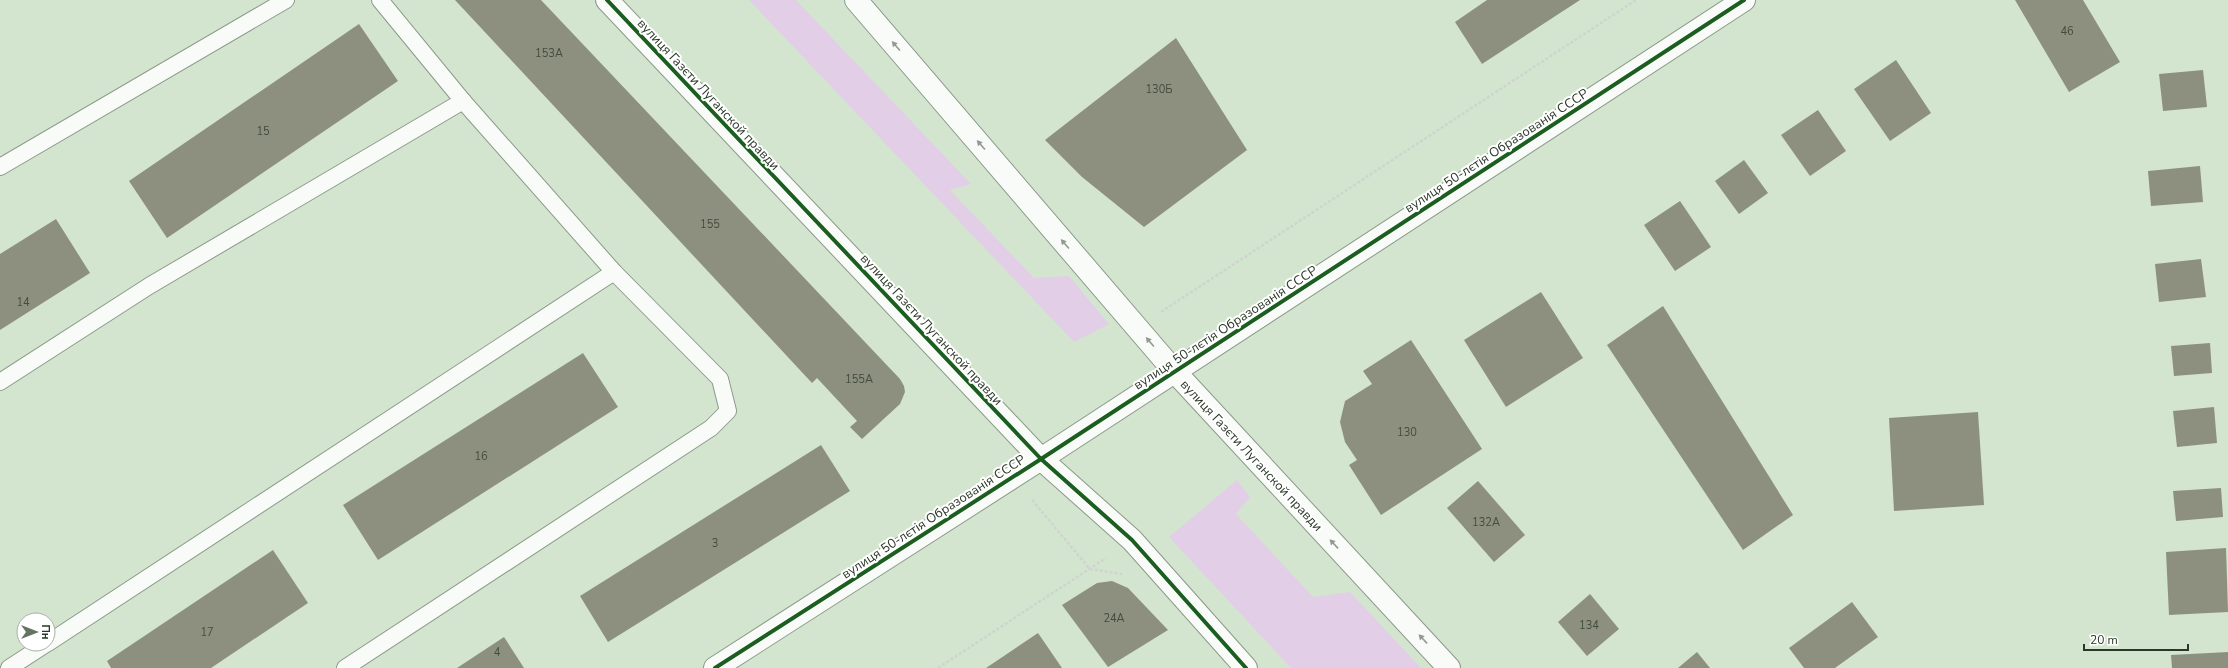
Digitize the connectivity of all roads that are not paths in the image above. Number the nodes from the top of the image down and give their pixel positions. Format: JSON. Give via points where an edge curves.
{"nodes":[{"id":1,"x":286,"y":0,"type":"edge"},
{"id":2,"x":380,"y":0,"type":"edge"},
{"id":3,"x":607,"y":0,"type":"edge"},
{"id":4,"x":856,"y":0,"type":"edge"},
{"id":5,"x":1744,"y":0,"type":"edge"},
{"id":6,"x":463,"y":101,"type":"junction"},
{"id":7,"x":0,"y":167,"type":"edge"},
{"id":8,"x":614,"y":272,"type":"junction"},
{"id":9,"x":1175,"y":372,"type":"junction"},
{"id":10,"x":0,"y":382,"type":"edge"},
{"id":11,"x":1041,"y":459,"type":"junction"},
{"id":12,"x":56,"y":637,"type":"edge"},
{"id":13,"x":39,"y":652,"type":"edge"},
{"id":14,"x":30,"y":662,"type":"edge"},
{"id":15,"x":9,"y":668,"type":"edge"},
{"id":16,"x":345,"y":668,"type":"edge"},
{"id":17,"x":715,"y":668,"type":"edge"},
{"id":18,"x":1246,"y":668,"type":"edge"},
{"id":19,"x":1449,"y":668,"type":"edge"}],
"edges":[{"from":1,"to":7,"type":"lane"},
{"from":2,"to":6,"type":"lane"},
{"from":3,"to":11,"type":"street","name":"вулиця Газєти Луганской правди"},
{"from":9,"to":4,"type":"street","name":"вулиця Газєти Луганской правди","one_way":true},
{"from":5,"to":9,"type":"street","name":"вулиця 50-лєтія Образованія СССР"},
{"from":6,"to":8,"type":"lane"},
{"from":6,"to":10,"type":"lane","via":[[149,286]]},
{"from":8,"to":12,"type":"lane"},
{"from":8,"to":16,"type":"lane","via":[[720,380],[728,411],[711,428]]},
{"from":9,"to":11,"type":"street","name":"вулиця 50-лєтія Образованія СССР"},
{"from":19,"to":9,"type":"street","name":"вулиця Газєти Луганской правди","one_way":true},
{"from":11,"to":17,"type":"street","name":"вулиця 50-лєтія Образованія СССР"},
{"from":11,"to":18,"type":"street","name":"вулиця Газєти Луганской правди","via":[[1132,540]]},
{"from":13,"to":14,"type":"lane"},
{"from":14,"to":15,"type":"lane"}]}
